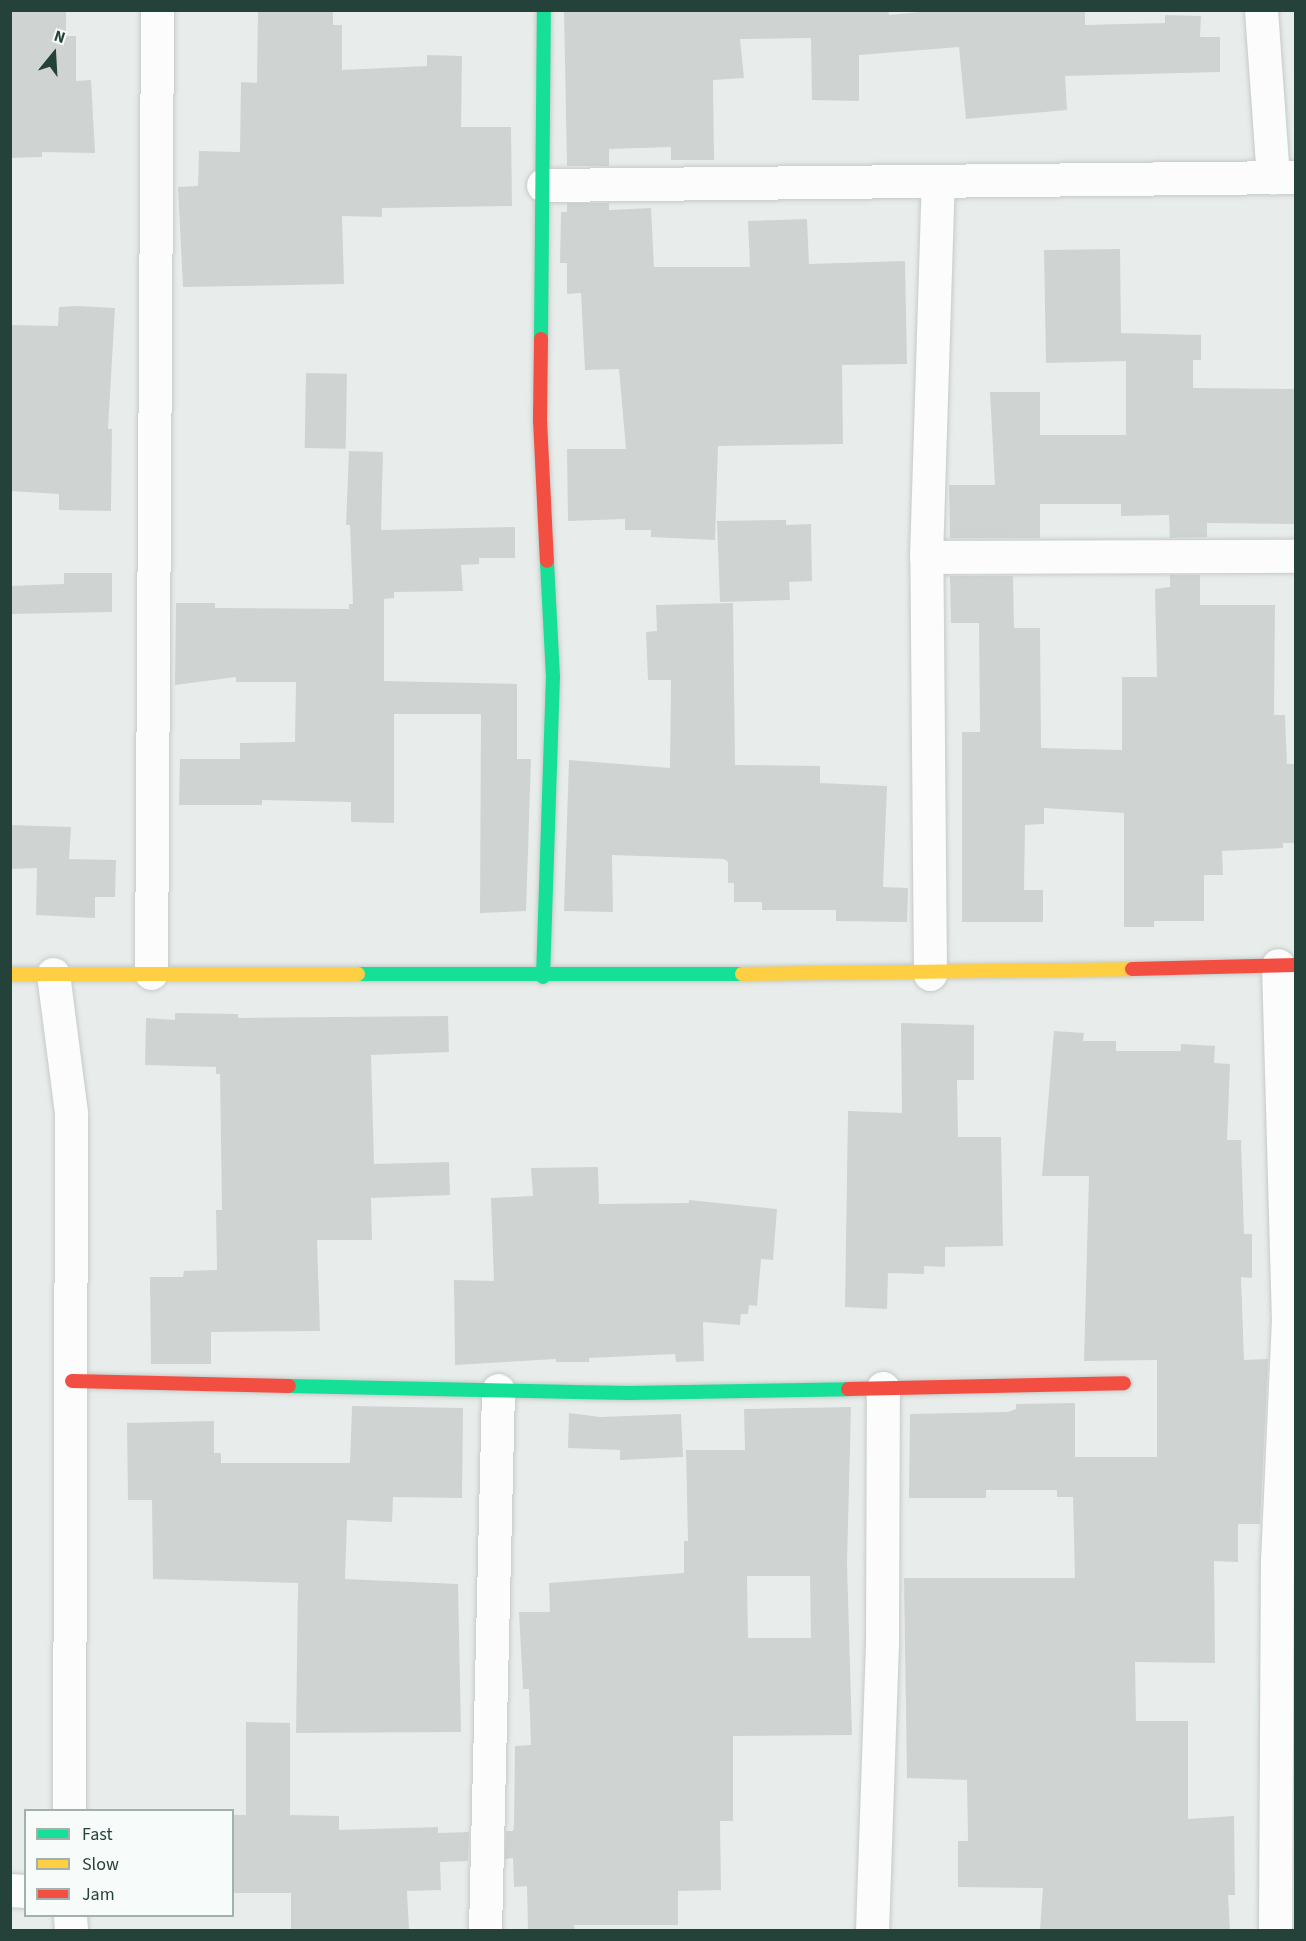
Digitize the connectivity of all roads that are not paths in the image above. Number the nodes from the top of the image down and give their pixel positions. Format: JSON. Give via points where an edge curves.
{"nodes":[{"id":1,"x":157,"y":10,"type":"edge"},
{"id":2,"x":544,"y":10,"type":"edge"},
{"id":3,"x":1261,"y":10,"type":"edge"},
{"id":4,"x":1284,"y":178,"type":"edge"},
{"id":5,"x":938,"y":181,"type":"junction"},
{"id":6,"x":543,"y":185,"type":"junction"},
{"id":7,"x":1296,"y":556,"type":"edge"},
{"id":8,"x":926,"y":557,"type":"junction"},
{"id":9,"x":1287,"y":965,"type":"edge"},
{"id":10,"x":10,"y":974,"type":"edge"},
{"id":11,"x":53,"y":974,"type":"junction"},
{"id":12,"x":151,"y":974,"type":"junction"},
{"id":13,"x":930,"y":974,"type":"junction"},
{"id":14,"x":543,"y":977,"type":"junction"},
{"id":15,"x":72,"y":1381,"type":"junction"},
{"id":16,"x":1124,"y":1383,"type":"dead end"},
{"id":17,"x":883,"y":1388,"type":"junction"},
{"id":18,"x":498,"y":1390,"type":"junction"},
{"id":19,"x":69,"y":1809,"type":"edge"},
{"id":20,"x":485,"y":1930,"type":"edge"},
{"id":21,"x":872,"y":1930,"type":"edge"},
{"id":22,"x":1275,"y":1930,"type":"edge"}],
"edges":[{"from":1,"to":12,"type":"street"},
{"from":2,"to":6,"type":"street"},
{"from":3,"to":4,"type":"street"},
{"from":4,"to":5,"type":"street"},
{"from":5,"to":6,"type":"street"},
{"from":5,"to":8,"type":"street"},
{"from":6,"to":14,"type":"street","via":[[540,420],[553,677]]},
{"from":7,"to":8,"type":"street"},
{"from":8,"to":13,"type":"street"},
{"from":9,"to":13,"type":"street"},
{"from":9,"to":22,"type":"street","via":[[1288,1322],[1277,1560]]},
{"from":10,"to":11,"type":"street"},
{"from":11,"to":12,"type":"street"},
{"from":11,"to":15,"type":"street","via":[[71,1113]]},
{"from":12,"to":14,"type":"street"},
{"from":13,"to":14,"type":"street"},
{"from":15,"to":18,"type":"street"},
{"from":15,"to":19,"type":"street"},
{"from":16,"to":17,"type":"street"},
{"from":17,"to":18,"type":"street","via":[[629,1393]]},
{"from":17,"to":21,"type":"street","via":[[882,1642]]},
{"from":18,"to":20,"type":"street"}]}
